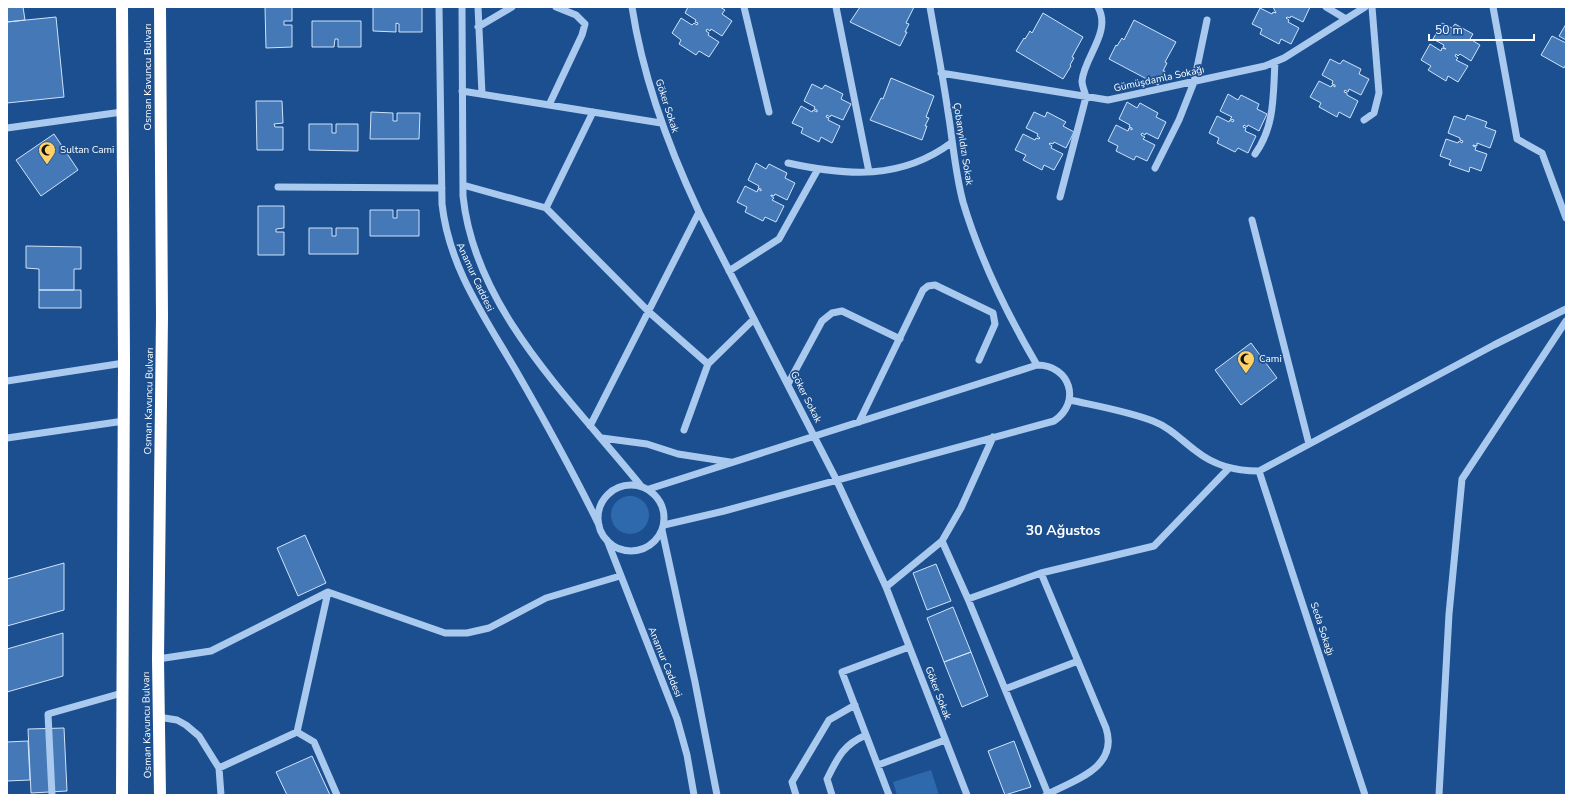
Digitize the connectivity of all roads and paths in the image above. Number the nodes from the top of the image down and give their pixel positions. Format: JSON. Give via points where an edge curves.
{"nodes":[{"id":1,"x":122,"y":7,"type":"edge"},
{"id":2,"x":160,"y":7,"type":"edge"},
{"id":3,"x":439,"y":7,"type":"edge"},
{"id":4,"x":462,"y":7,"type":"edge"},
{"id":5,"x":478,"y":7,"type":"edge"},
{"id":6,"x":512,"y":7,"type":"edge"},
{"id":7,"x":556,"y":7,"type":"edge"},
{"id":8,"x":632,"y":7,"type":"edge"},
{"id":9,"x":744,"y":7,"type":"edge"},
{"id":10,"x":836,"y":7,"type":"edge"},
{"id":11,"x":930,"y":7,"type":"edge"},
{"id":12,"x":1098,"y":7,"type":"edge"},
{"id":13,"x":1326,"y":7,"type":"edge"},
{"id":14,"x":1365,"y":7,"type":"edge"},
{"id":15,"x":1372,"y":7,"type":"edge"},
{"id":16,"x":1493,"y":7,"type":"edge"},
{"id":17,"x":1346,"y":19,"type":"junction"},
{"id":18,"x":1207,"y":20,"type":"dead end"},
{"id":19,"x":478,"y":27,"type":"junction"},
{"id":20,"x":1276,"y":62,"type":"junction"},
{"id":21,"x":942,"y":73,"type":"junction"},
{"id":22,"x":1194,"y":82,"type":"junction"},
{"id":23,"x":462,"y":91,"type":"junction"},
{"id":24,"x":482,"y":94,"type":"junction"},
{"id":25,"x":1086,"y":97,"type":"junction"},
{"id":26,"x":549,"y":105,"type":"junction"},
{"id":27,"x":122,"y":112,"type":"junction"},
{"id":28,"x":593,"y":112,"type":"junction"},
{"id":29,"x":769,"y":112,"type":"dead end"},
{"id":30,"x":1364,"y":120,"type":"dead end"},
{"id":31,"x":661,"y":123,"type":"junction"},
{"id":32,"x":7,"y":128,"type":"edge"},
{"id":33,"x":951,"y":143,"type":"junction"},
{"id":34,"x":1255,"y":154,"type":"dead end"},
{"id":35,"x":788,"y":163,"type":"dead end"},
{"id":36,"x":1155,"y":168,"type":"dead end"},
{"id":37,"x":818,"y":169,"type":"junction"},
{"id":38,"x":869,"y":172,"type":"junction"},
{"id":39,"x":463,"y":185,"type":"junction"},
{"id":40,"x":278,"y":187,"type":"dead end"},
{"id":41,"x":442,"y":188,"type":"junction"},
{"id":42,"x":1060,"y":197,"type":"dead end"},
{"id":43,"x":546,"y":208,"type":"junction"},
{"id":44,"x":699,"y":212,"type":"junction"},
{"id":45,"x":1566,"y":218,"type":"edge"},
{"id":46,"x":1252,"y":220,"type":"dead end"},
{"id":47,"x":730,"y":271,"type":"junction"},
{"id":48,"x":1566,"y":309,"type":"edge"},
{"id":49,"x":649,"y":312,"type":"junction"},
{"id":50,"x":754,"y":319,"type":"junction"},
{"id":51,"x":1566,"y":321,"type":"edge"},
{"id":52,"x":900,"y":339,"type":"junction"},
{"id":53,"x":979,"y":360,"type":"dead end"},
{"id":54,"x":124,"y":363,"type":"junction"},
{"id":55,"x":708,"y":364,"type":"junction"},
{"id":56,"x":1037,"y":365,"type":"junction"},
{"id":57,"x":7,"y":381,"type":"edge"},
{"id":58,"x":788,"y":384,"type":"junction"},
{"id":59,"x":1070,"y":400,"type":"junction"},
{"id":60,"x":124,"y":421,"type":"junction"},
{"id":61,"x":859,"y":422,"type":"junction"},
{"id":62,"x":590,"y":426,"type":"junction"},
{"id":63,"x":684,"y":430,"type":"dead end"},
{"id":64,"x":815,"y":436,"type":"junction"},
{"id":65,"x":993,"y":437,"type":"junction"},
{"id":66,"x":7,"y":438,"type":"edge"},
{"id":67,"x":602,"y":438,"type":"junction"},
{"id":68,"x":1309,"y":444,"type":"junction"},
{"id":69,"x":734,"y":462,"type":"junction"},
{"id":70,"x":1228,"y":468,"type":"junction"},
{"id":71,"x":1259,"y":471,"type":"junction"},
{"id":72,"x":836,"y":479,"type":"junction"},
{"id":73,"x":641,"y":486,"type":"junction"},
{"id":74,"x":649,"y":489,"type":"junction"},
{"id":75,"x":599,"y":525,"type":"junction"},
{"id":76,"x":663,"y":528,"type":"junction"},
{"id":77,"x":607,"y":540,"type":"junction"},
{"id":78,"x":942,"y":541,"type":"junction"},
{"id":79,"x":1041,"y":573,"type":"junction"},
{"id":80,"x":620,"y":576,"type":"junction"},
{"id":81,"x":886,"y":587,"type":"junction"},
{"id":82,"x":328,"y":592,"type":"junction"},
{"id":83,"x":968,"y":599,"type":"junction"},
{"id":84,"x":909,"y":647,"type":"junction"},
{"id":85,"x":158,"y":659,"type":"junction"},
{"id":86,"x":1078,"y":661,"type":"junction"},
{"id":87,"x":1005,"y":689,"type":"junction"},
{"id":88,"x":122,"y":693,"type":"junction"},
{"id":89,"x":855,"y":704,"type":"junction"},
{"id":90,"x":158,"y":717,"type":"junction"},
{"id":91,"x":297,"y":732,"type":"junction"},
{"id":92,"x":866,"y":735,"type":"junction"},
{"id":93,"x":945,"y":740,"type":"junction"},
{"id":94,"x":878,"y":765,"type":"junction"},
{"id":95,"x":219,"y":768,"type":"junction"},
{"id":96,"x":1047,"y":794,"type":"edge"},
{"id":97,"x":52,"y":795,"type":"edge"},
{"id":98,"x":122,"y":795,"type":"edge"},
{"id":99,"x":160,"y":795,"type":"edge"},
{"id":100,"x":221,"y":795,"type":"edge"},
{"id":101,"x":337,"y":795,"type":"edge"},
{"id":102,"x":694,"y":795,"type":"edge"},
{"id":103,"x":717,"y":795,"type":"edge"},
{"id":104,"x":796,"y":795,"type":"edge"},
{"id":105,"x":832,"y":795,"type":"edge"},
{"id":106,"x":889,"y":795,"type":"edge"},
{"id":107,"x":967,"y":795,"type":"edge"},
{"id":108,"x":1364,"y":795,"type":"edge"},
{"id":109,"x":1439,"y":795,"type":"edge"}],
"edges":[{"from":1,"to":27,"type":"highway"},
{"from":2,"to":85,"type":"highway","name":"Osman Kavuncu Bulvarı","via":[[162,316]]},
{"from":3,"to":41,"type":"street","name":"Anamur Caddesi"},
{"from":4,"to":23,"type":"street","name":"Anamur Caddesi"},
{"from":5,"to":19,"type":"street"},
{"from":6,"to":19,"type":"street"},
{"from":7,"to":26,"type":"street","via":[[576,15],[585,24],[582,36]]},
{"from":8,"to":31,"type":"street","name":"Göker Sokak","via":[[642,60]]},
{"from":9,"to":29,"type":"street"},
{"from":10,"to":38,"type":"street"},
{"from":11,"to":21,"type":"street","name":"Çobanyıldızı Sokak"},
{"from":12,"to":25,"type":"street","via":[[1102,13],[1102,30],[1085,67],[1082,83]]},
{"from":13,"to":17,"type":"street"},
{"from":14,"to":17,"type":"street","name":"Gümüşdamla Sokağı"},
{"from":15,"to":30,"type":"street","via":[[1379,93],[1374,113]]},
{"from":16,"to":45,"type":"street","via":[[1517,139],[1542,152]]},
{"from":17,"to":20,"type":"street","name":"Gümüşdamla Sokağı"},
{"from":18,"to":22,"type":"street"},
{"from":19,"to":24,"type":"street"},
{"from":20,"to":22,"type":"street","name":"Gümüşdamla Sokağı"},
{"from":20,"to":34,"type":"street","via":[[1273,109],[1265,140]]},
{"from":21,"to":25,"type":"street","name":"Gümüşdamla Sokağı"},
{"from":21,"to":33,"type":"street","name":"Çobanyıldızı Sokak"},
{"from":22,"to":25,"type":"street","name":"Gümüşdamla Sokağı","via":[[1108,100]]},
{"from":22,"to":36,"type":"street","via":[[1179,120]]},
{"from":23,"to":24,"type":"street"},
{"from":23,"to":39,"type":"street","name":"Anamur Caddesi"},
{"from":24,"to":26,"type":"street"},
{"from":25,"to":42,"type":"street"},
{"from":26,"to":28,"type":"street"},
{"from":27,"to":32,"type":"street"},
{"from":27,"to":54,"type":"highway"},
{"from":28,"to":31,"type":"street"},
{"from":28,"to":43,"type":"street"},
{"from":31,"to":44,"type":"street","name":"Göker Sokak"},
{"from":33,"to":38,"type":"street","via":[[909,166]]},
{"from":33,"to":56,"type":"street","name":"Çobanyıldızı Sokak","via":[[963,201],[975,237],[1004,305]]},
{"from":35,"to":37,"type":"street"},
{"from":37,"to":38,"type":"street"},
{"from":37,"to":47,"type":"street","via":[[779,239]]},
{"from":39,"to":43,"type":"street"},
{"from":39,"to":62,"type":"street","name":"Anamur Caddesi","via":[[469,235],[491,289],[523,341]]},
{"from":40,"to":41,"type":"street"},
{"from":41,"to":75,"type":"street","name":"Anamur Caddesi","via":[[442,212],[447,236],[469,291],[572,469]]},
{"from":43,"to":49,"type":"street"},
{"from":44,"to":47,"type":"street","name":"Göker Sokak"},
{"from":44,"to":49,"type":"street"},
{"from":46,"to":68,"type":"street"},
{"from":47,"to":50,"type":"street","name":"Göker Sokak"},
{"from":48,"to":68,"type":"street"},
{"from":49,"to":55,"type":"street"},
{"from":49,"to":62,"type":"street"},
{"from":50,"to":55,"type":"street"},
{"from":50,"to":58,"type":"street","name":"Göker Sokak"},
{"from":51,"to":109,"type":"street","via":[[1462,479],[1449,614]]},
{"from":52,"to":53,"type":"street","via":[[923,290],[935,285],[993,313],[995,324]]},
{"from":52,"to":58,"type":"street","via":[[842,311],[832,313],[822,321]]},
{"from":52,"to":61,"type":"street"},
{"from":54,"to":57,"type":"street"},
{"from":54,"to":60,"type":"highway"},
{"from":55,"to":63,"type":"street"},
{"from":56,"to":59,"type":"street","via":[[1051,367],[1062,374],[1069,386]]},
{"from":56,"to":61,"type":"street"},
{"from":58,"to":64,"type":"street","name":"Göker Sokak"},
{"from":59,"to":65,"type":"street","via":[[1064,412],[1054,421]]},
{"from":59,"to":70,"type":"street","via":[[1153,421],[1176,434],[1203,456]]},
{"from":60,"to":66,"type":"street"},
{"from":60,"to":88,"type":"highway"},
{"from":61,"to":64,"type":"street"},
{"from":62,"to":67,"type":"street","name":"Anamur Caddesi"},
{"from":64,"to":69,"type":"street"},
{"from":64,"to":72,"type":"street","name":"Göker Sokak"},
{"from":65,"to":72,"type":"street"},
{"from":65,"to":78,"type":"street","via":[[961,508]]},
{"from":67,"to":69,"type":"street","via":[[647,444],[697,458]]},
{"from":67,"to":73,"type":"street","name":"Anamur Caddesi"},
{"from":68,"to":71,"type":"street"},
{"from":69,"to":74,"type":"street"},
{"from":70,"to":71,"type":"street"},
{"from":70,"to":79,"type":"street","via":[[1154,546]]},
{"from":71,"to":108,"type":"street","name":"Seda Sokağı"},
{"from":72,"to":76,"type":"street"},
{"from":72,"to":81,"type":"street","name":"Göker Sokak"},
{"from":73,"to":74,"type":"street"},
{"from":73,"to":75,"type":"street","via":[[624,485],[608,493],[600,508]]},
{"from":74,"to":76,"type":"street","via":[[663,508]]},
{"from":75,"to":77,"type":"street"},
{"from":76,"to":77,"type":"street","via":[[652,544],[637,550],[621,549]]},
{"from":76,"to":103,"type":"street","name":"Anamur Caddesi"},
{"from":77,"to":80,"type":"street","name":"Anamur Caddesi"},
{"from":78,"to":81,"type":"street"},
{"from":78,"to":83,"type":"street"},
{"from":79,"to":83,"type":"street"},
{"from":79,"to":86,"type":"street"},
{"from":80,"to":82,"type":"street","via":[[546,598],[489,628],[467,634],[445,633]]},
{"from":80,"to":102,"type":"street","name":"Anamur Caddesi","via":[[677,719]]},
{"from":81,"to":84,"type":"street","name":"Göker Sokak"},
{"from":82,"to":85,"type":"street","via":[[211,651]]},
{"from":82,"to":91,"type":"street"},
{"from":83,"to":87,"type":"street"},
{"from":84,"to":89,"type":"street","via":[[842,672]]},
{"from":84,"to":93,"type":"street","name":"Göker Sokak"},
{"from":85,"to":90,"type":"highway","name":"Osman Kavuncu Bulvarı"},
{"from":86,"to":87,"type":"street"},
{"from":86,"to":96,"type":"street","via":[[1106,728],[1108,749],[1103,761],[1094,770]]},
{"from":87,"to":96,"type":"street"},
{"from":88,"to":97,"type":"street","via":[[48,714]]},
{"from":88,"to":98,"type":"highway"},
{"from":89,"to":92,"type":"street"},
{"from":89,"to":104,"type":"street","via":[[829,720],[792,782]]},
{"from":90,"to":95,"type":"street","via":[[178,720],[193,730]]},
{"from":90,"to":99,"type":"highway","name":"Osman Kavuncu Bulvarı"},
{"from":91,"to":95,"type":"street"},
{"from":91,"to":101,"type":"street","via":[[314,742]]},
{"from":92,"to":94,"type":"street"},
{"from":92,"to":105,"type":"street","via":[[841,752],[826,779]]},
{"from":93,"to":94,"type":"street"},
{"from":93,"to":107,"type":"street","name":"Göker Sokak"},
{"from":94,"to":106,"type":"street"},
{"from":95,"to":100,"type":"street"}]}
